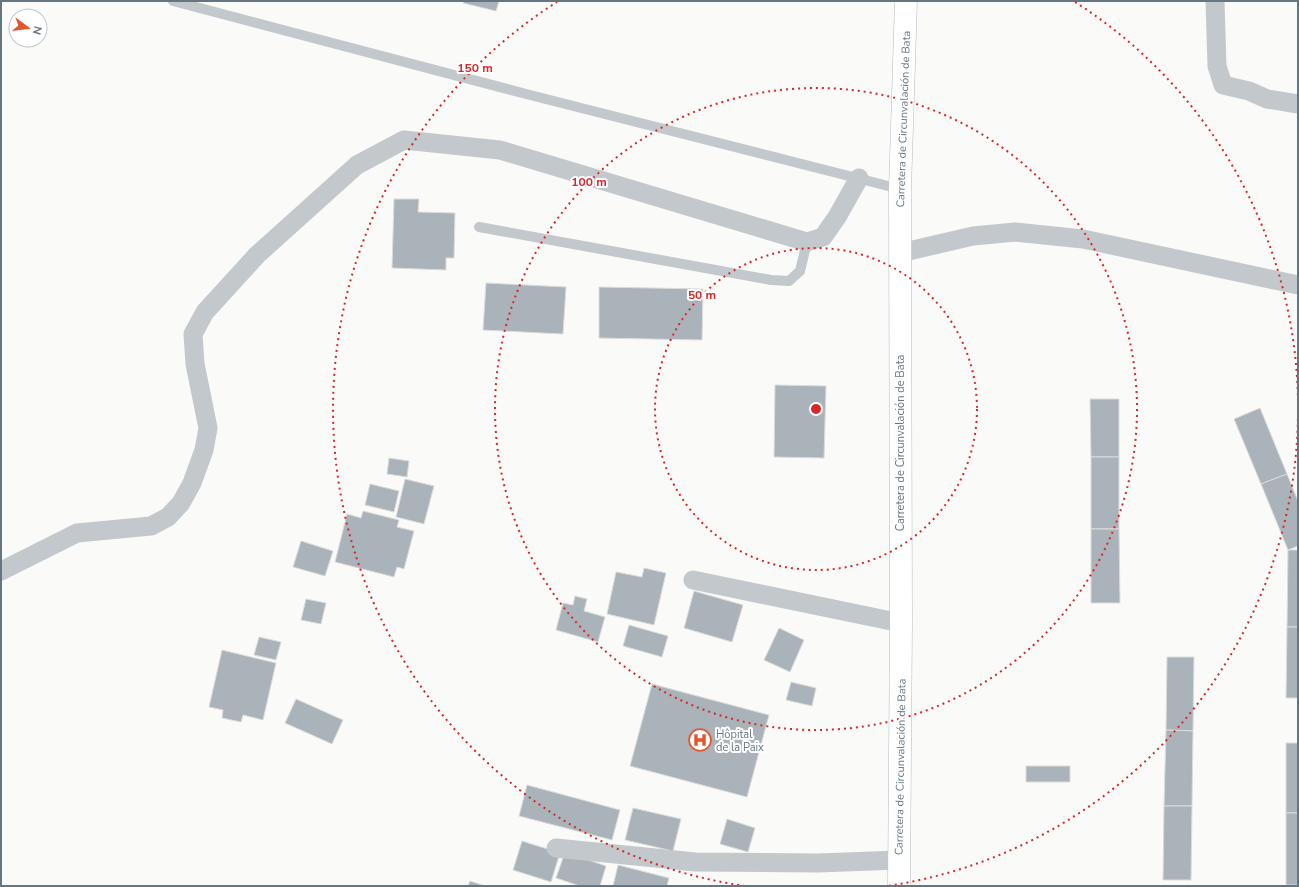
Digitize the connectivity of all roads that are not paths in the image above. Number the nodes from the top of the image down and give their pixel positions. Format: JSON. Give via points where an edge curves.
{"nodes":[{"id":1,"x":172,"y":1,"type":"edge"},
{"id":2,"x":906,"y":1,"type":"edge"},
{"id":3,"x":1216,"y":1,"type":"edge"},
{"id":4,"x":1298,"y":104,"type":"edge"},
{"id":5,"x":858,"y":178,"type":"junction"},
{"id":6,"x":900,"y":189,"type":"junction"},
{"id":7,"x":479,"y":227,"type":"dead end"},
{"id":8,"x":807,"y":242,"type":"junction"},
{"id":9,"x":900,"y":253,"type":"junction"},
{"id":10,"x":1298,"y":285,"type":"edge"},
{"id":11,"x":1,"y":571,"type":"edge"},
{"id":12,"x":692,"y":580,"type":"dead end"},
{"id":13,"x":901,"y":623,"type":"junction"},
{"id":14,"x":556,"y":848,"type":"dead end"},
{"id":15,"x":899,"y":860,"type":"junction"},
{"id":16,"x":899,"y":886,"type":"edge"}],
"edges":[{"from":1,"to":5,"type":"lane","via":[[530,96]]},
{"from":2,"to":6,"type":"main road","name":"Carretera de Circunvalación de Bata"},
{"from":3,"to":4,"type":"street","via":[[1217,66],[1223,85],[1249,91],[1267,99]]},
{"from":5,"to":6,"type":"lane"},
{"from":5,"to":8,"type":"street","via":[[823,237]]},
{"from":6,"to":9,"type":"main road","name":"Carretera de Circunvalación de Bata"},
{"from":7,"to":8,"type":"lane","via":[[771,280],[789,281],[800,271]]},
{"from":8,"to":11,"type":"street","via":[[500,150],[404,140],[357,165],[257,255],[205,312],[193,334],[195,364],[208,428],[204,450],[192,483],[181,503],[168,517],[151,526],[77,533]]},
{"from":9,"to":10,"type":"street","via":[[973,236],[1015,232],[1083,239]]},
{"from":9,"to":13,"type":"main road","name":"Carretera de Circunvalación de Bata"},
{"from":12,"to":13,"type":"street"},
{"from":13,"to":15,"type":"main road","name":"Carretera de Circunvalación de Bata"},
{"from":14,"to":15,"type":"street","via":[[695,862],[818,863]]},
{"from":15,"to":16,"type":"main road","name":"Carretera de Circunvalación de Bata"}]}
